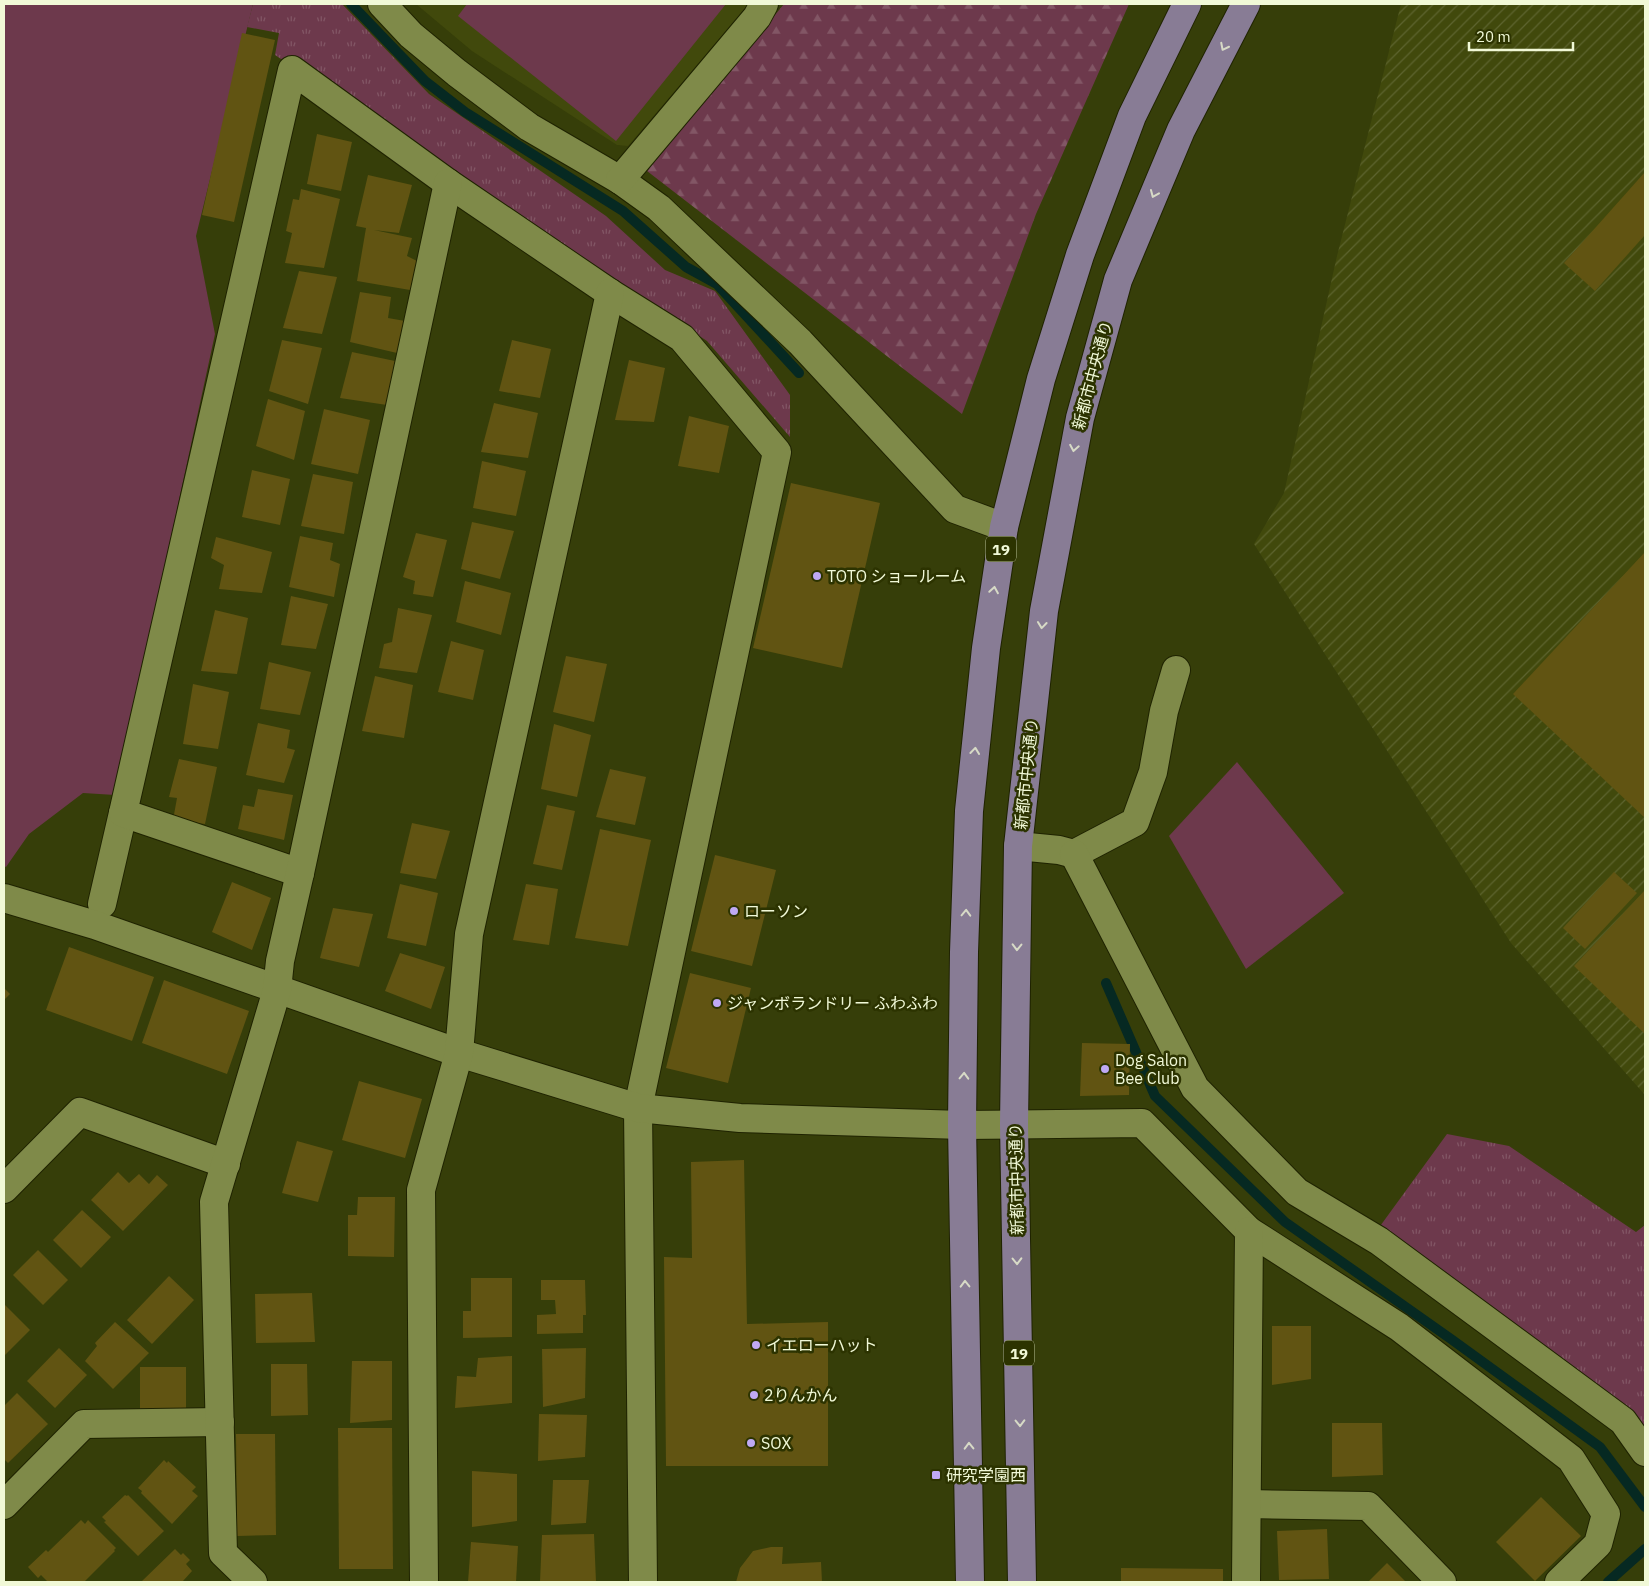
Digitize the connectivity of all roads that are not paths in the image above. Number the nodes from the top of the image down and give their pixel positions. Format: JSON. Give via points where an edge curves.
{"nodes":[{"id":1,"x":382,"y":4,"type":"edge"},
{"id":2,"x":764,"y":4,"type":"edge"},
{"id":3,"x":1187,"y":4,"type":"edge"},
{"id":4,"x":1246,"y":4,"type":"edge"},
{"id":5,"x":620,"y":180,"type":"junction"},
{"id":6,"x":448,"y":183,"type":"junction"},
{"id":7,"x":610,"y":293,"type":"junction"},
{"id":8,"x":1004,"y":526,"type":"junction"},
{"id":9,"x":1176,"y":670,"type":"dead end"},
{"id":10,"x":123,"y":813,"type":"junction"},
{"id":11,"x":1018,"y":846,"type":"junction"},
{"id":12,"x":1074,"y":854,"type":"junction"},
{"id":13,"x":300,"y":874,"type":"junction"},
{"id":14,"x":4,"y":898,"type":"edge"},
{"id":15,"x":102,"y":904,"type":"dead end"},
{"id":16,"x":277,"y":990,"type":"junction"},
{"id":17,"x":459,"y":1053,"type":"junction"},
{"id":18,"x":638,"y":1108,"type":"junction"},
{"id":19,"x":1014,"y":1124,"type":"junction"},
{"id":20,"x":962,"y":1125,"type":"junction"},
{"id":21,"x":226,"y":1164,"type":"junction"},
{"id":22,"x":4,"y":1189,"type":"edge"},
{"id":23,"x":1250,"y":1231,"type":"junction"},
{"id":24,"x":220,"y":1422,"type":"junction"},
{"id":25,"x":1645,"y":1452,"type":"edge"},
{"id":26,"x":1247,"y":1504,"type":"junction"},
{"id":27,"x":4,"y":1505,"type":"edge"},
{"id":28,"x":253,"y":1582,"type":"edge"},
{"id":29,"x":424,"y":1582,"type":"edge"},
{"id":30,"x":643,"y":1582,"type":"edge"},
{"id":31,"x":970,"y":1582,"type":"edge"},
{"id":32,"x":1022,"y":1582,"type":"edge"},
{"id":33,"x":1246,"y":1582,"type":"edge"},
{"id":34,"x":1442,"y":1582,"type":"edge"},
{"id":35,"x":1559,"y":1582,"type":"edge"}],
"edges":[{"from":1,"to":5,"type":"street","via":[[419,41],[528,127]]},
{"from":2,"to":5,"type":"street","via":[[757,17]]},
{"from":3,"to":8,"type":"main road","number":"19","via":[[1132,116],[1080,255],[1041,379]]},
{"from":4,"to":11,"type":"main road","name":"新都市中央通り","number":"19","one_way":true,"via":[[1181,130],[1118,280],[1082,409],[1044,612]]},
{"from":5,"to":8,"type":"street","via":[[659,208],[800,342],[956,509]]},
{"from":6,"to":7,"type":"street"},
{"from":6,"to":10,"type":"street","via":[[292,70]]},
{"from":6,"to":13,"type":"street"},
{"from":7,"to":17,"type":"street","via":[[469,934]]},
{"from":7,"to":18,"type":"street","via":[[682,338],[777,452]]},
{"from":20,"to":8,"type":"main road","number":"19","one_way":true,"via":[[969,811],[986,648]]},
{"from":9,"to":12,"type":"street","via":[[1164,711],[1153,772],[1135,822]]},
{"from":10,"to":13,"type":"street"},
{"from":10,"to":15,"type":"street"},
{"from":11,"to":12,"type":"street"},
{"from":11,"to":19,"type":"main road","name":"新都市中央通り","number":"19","one_way":true},
{"from":12,"to":25,"type":"street","via":[[1195,1088],[1297,1192],[1379,1241],[1623,1421]]},
{"from":13,"to":16,"type":"street","via":[[280,961]]},
{"from":14,"to":16,"type":"street","via":[[95,925]]},
{"from":16,"to":17,"type":"street"},
{"from":16,"to":21,"type":"street"},
{"from":17,"to":18,"type":"street"},
{"from":17,"to":29,"type":"street","via":[[420,1190]]},
{"from":18,"to":20,"type":"street","via":[[740,1118]]},
{"from":18,"to":30,"type":"street"},
{"from":19,"to":20,"type":"street"},
{"from":19,"to":23,"type":"street","via":[[1142,1123]]},
{"from":19,"to":32,"type":"main road","name":"新都市中央通り","number":"19","one_way":true},
{"from":31,"to":20,"type":"main road","number":"19","one_way":true},
{"from":21,"to":22,"type":"street","via":[[80,1112]]},
{"from":21,"to":24,"type":"street","via":[[214,1202]]},
{"from":23,"to":26,"type":"street"},
{"from":23,"to":35,"type":"street","via":[[1399,1327],[1571,1458],[1606,1514],[1598,1544]]},
{"from":24,"to":27,"type":"street","via":[[84,1424]]},
{"from":24,"to":28,"type":"street","via":[[224,1554]]},
{"from":26,"to":33,"type":"street"},
{"from":26,"to":34,"type":"street","via":[[1368,1506]]}]}
